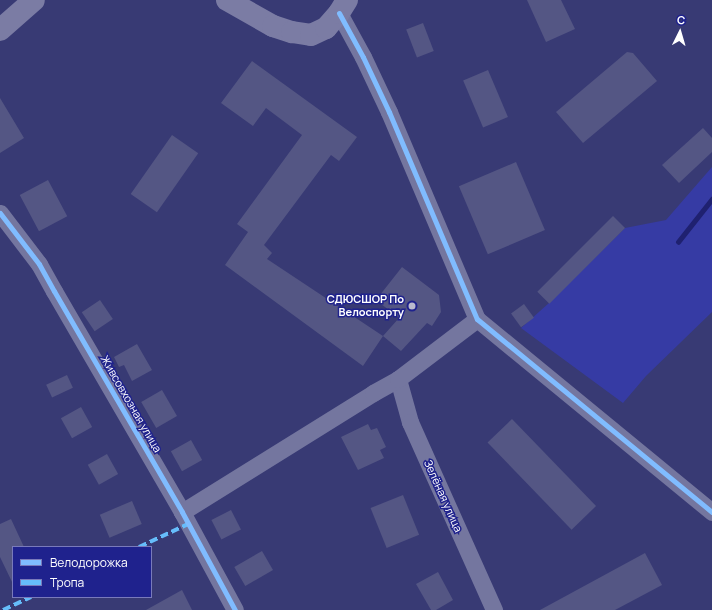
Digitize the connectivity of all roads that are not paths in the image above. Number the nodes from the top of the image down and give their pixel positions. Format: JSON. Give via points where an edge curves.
{"nodes":[{"id":1,"x":34,"y":0,"type":"edge"},
{"id":2,"x":227,"y":0,"type":"edge"},
{"id":3,"x":343,"y":7,"type":"edge"},
{"id":4,"x":0,"y":30,"type":"edge"},
{"id":5,"x":0,"y":213,"type":"edge"},
{"id":6,"x":477,"y":319,"type":"junction"},
{"id":7,"x":398,"y":379,"type":"junction"},
{"id":8,"x":182,"y":512,"type":"junction"},
{"id":9,"x":712,"y":512,"type":"edge"},
{"id":10,"x":235,"y":610,"type":"edge"},
{"id":11,"x":494,"y":610,"type":"edge"}],
"edges":[{"from":1,"to":4,"type":"street"},
{"from":2,"to":3,"type":"street","via":[[273,26],[310,35],[326,28]]},
{"from":3,"to":6,"type":"street"},
{"from":5,"to":8,"type":"street","name":"Живсовхозная улица","via":[[39,264]]},
{"from":6,"to":7,"type":"street"},
{"from":6,"to":9,"type":"street"},
{"from":7,"to":8,"type":"street","via":[[373,392]]},
{"from":7,"to":11,"type":"street","name":"Зелёная улица","via":[[410,422]]},
{"from":8,"to":10,"type":"street","name":"Живсовхозная улица"}]}
